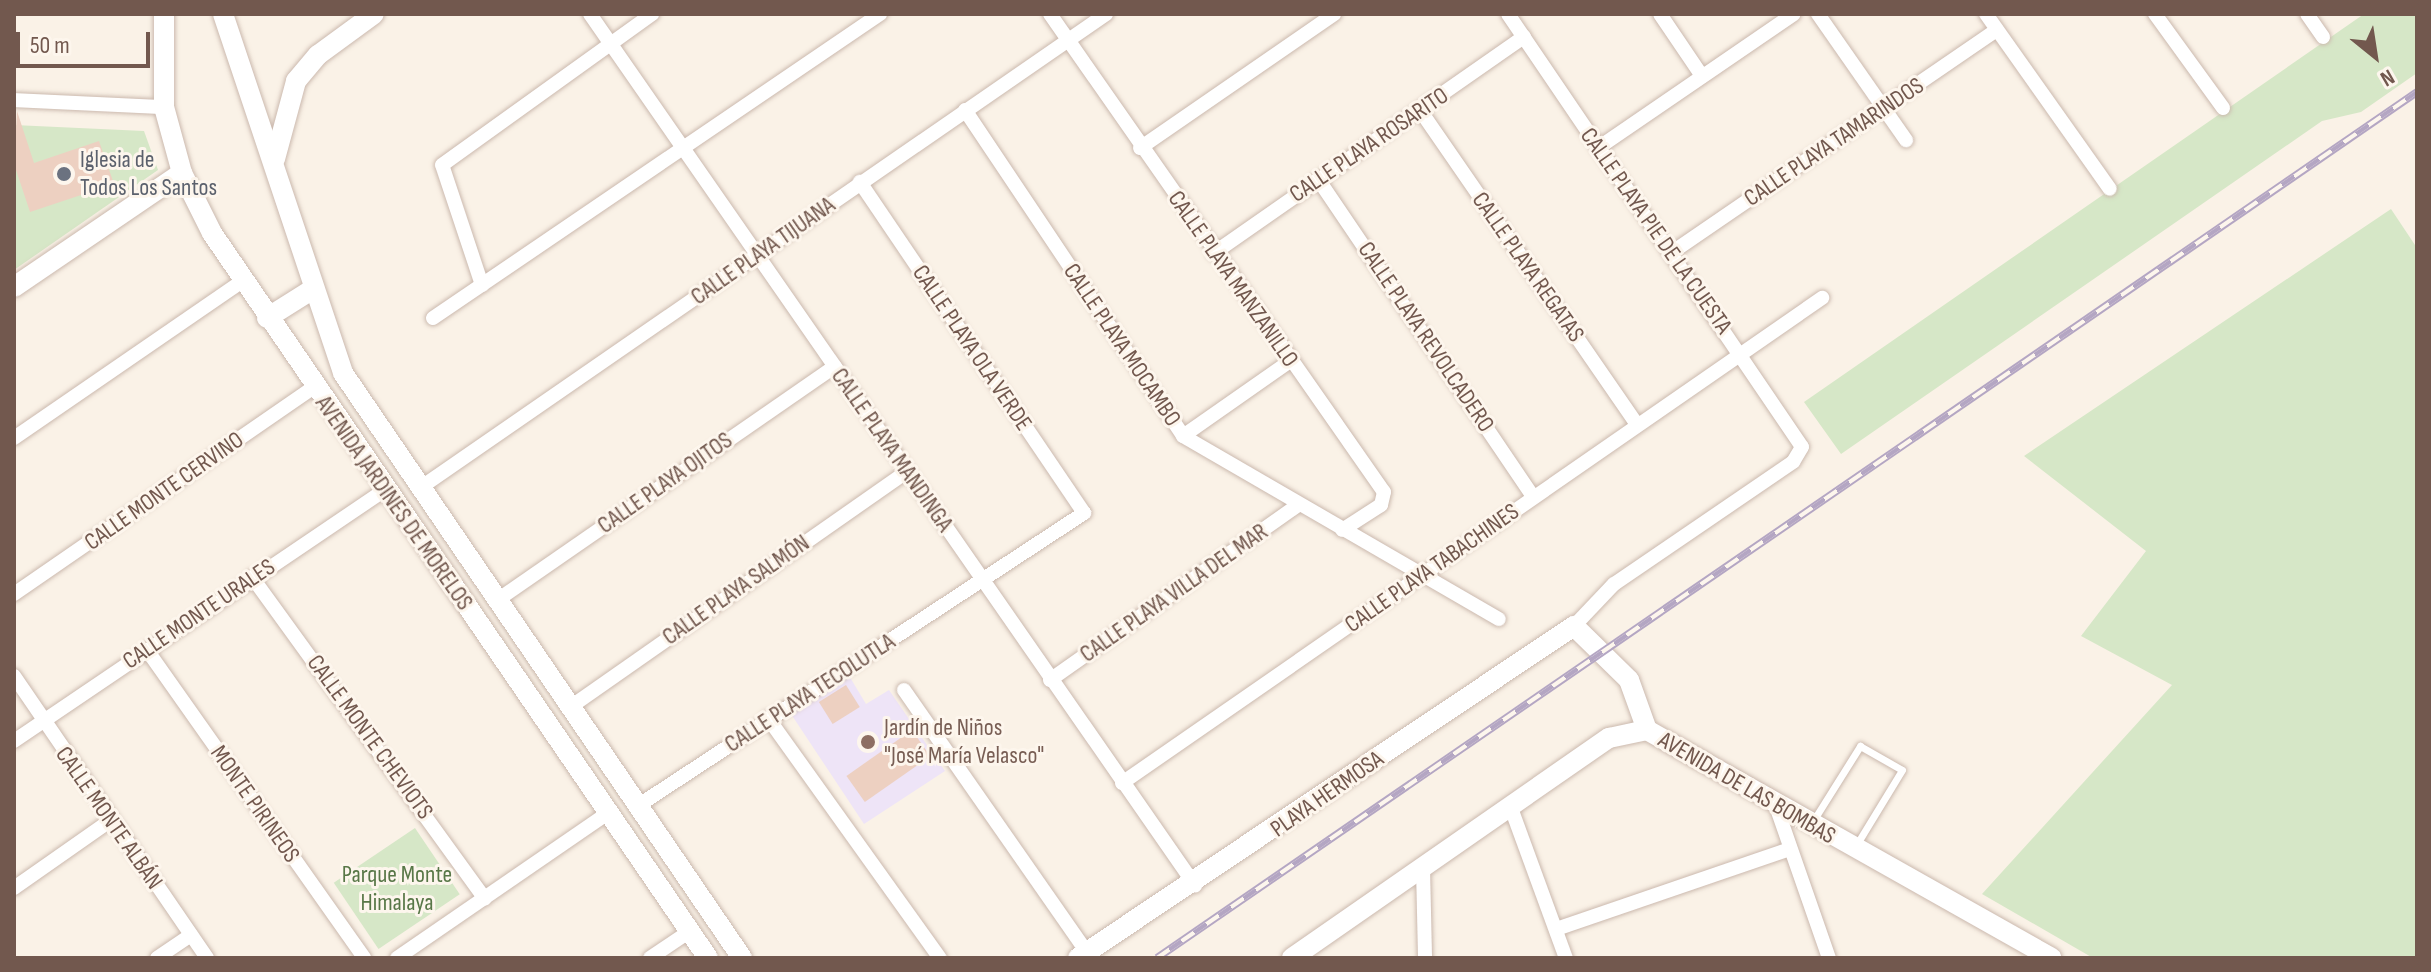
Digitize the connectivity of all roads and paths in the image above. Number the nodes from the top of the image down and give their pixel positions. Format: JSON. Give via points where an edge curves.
{"nodes":[{"id":1,"x":164,"y":14,"type":"edge"},
{"id":2,"x":223,"y":14,"type":"edge"},
{"id":3,"x":374,"y":14,"type":"edge"},
{"id":4,"x":590,"y":14,"type":"edge"},
{"id":5,"x":652,"y":14,"type":"edge"},
{"id":6,"x":880,"y":14,"type":"edge"},
{"id":7,"x":1050,"y":14,"type":"edge"},
{"id":8,"x":1106,"y":14,"type":"edge"},
{"id":9,"x":1334,"y":14,"type":"edge"},
{"id":10,"x":1508,"y":14,"type":"edge"},
{"id":11,"x":1660,"y":14,"type":"edge"},
{"id":12,"x":1794,"y":14,"type":"edge"},
{"id":13,"x":1818,"y":14,"type":"edge"},
{"id":14,"x":1986,"y":14,"type":"edge"},
{"id":15,"x":2155,"y":14,"type":"edge"},
{"id":16,"x":2307,"y":14,"type":"edge"},
{"id":17,"x":1997,"y":30,"type":"junction"},
{"id":18,"x":1524,"y":37,"type":"junction"},
{"id":19,"x":2323,"y":37,"type":"dead end"},
{"id":20,"x":1068,"y":40,"type":"junction"},
{"id":21,"x":610,"y":43,"type":"junction"},
{"id":22,"x":1702,"y":76,"type":"junction"},
{"id":23,"x":14,"y":100,"type":"edge"},
{"id":24,"x":164,"y":107,"type":"junction"},
{"id":25,"x":1884,"y":108,"type":"junction"},
{"id":26,"x":2223,"y":108,"type":"dead end"},
{"id":27,"x":965,"y":110,"type":"junction"},
{"id":28,"x":1420,"y":110,"type":"junction"},
{"id":29,"x":1906,"y":140,"type":"dead end"},
{"id":30,"x":1140,"y":148,"type":"junction"},
{"id":31,"x":1598,"y":148,"type":"junction"},
{"id":32,"x":684,"y":150,"type":"junction"},
{"id":33,"x":274,"y":171,"type":"junction"},
{"id":34,"x":182,"y":173,"type":"junction"},
{"id":35,"x":1318,"y":179,"type":"junction"},
{"id":36,"x":860,"y":182,"type":"junction"},
{"id":37,"x":2110,"y":189,"type":"dead end"},
{"id":38,"x":1214,"y":253,"type":"junction"},
{"id":39,"x":1671,"y":253,"type":"junction"},
{"id":40,"x":758,"y":255,"type":"junction"},
{"id":41,"x":244,"y":280,"type":"junction"},
{"id":42,"x":482,"y":285,"type":"junction"},
{"id":43,"x":14,"y":287,"type":"edge"},
{"id":44,"x":313,"y":289,"type":"junction"},
{"id":45,"x":1822,"y":298,"type":"dead end"},
{"id":46,"x":267,"y":318,"type":"junction"},
{"id":47,"x":433,"y":318,"type":"dead end"},
{"id":48,"x":1741,"y":354,"type":"junction"},
{"id":49,"x":1290,"y":361,"type":"junction"},
{"id":50,"x":835,"y":366,"type":"junction"},
{"id":51,"x":314,"y":387,"type":"junction"},
{"id":52,"x":1636,"y":423,"type":"junction"},
{"id":53,"x":1183,"y":436,"type":"junction"},
{"id":54,"x":14,"y":438,"type":"edge"},
{"id":55,"x":1802,"y":447,"type":"joint"},
{"id":56,"x":904,"y":473,"type":"junction"},
{"id":57,"x":420,"y":488,"type":"junction"},
{"id":58,"x":386,"y":489,"type":"junction"},
{"id":59,"x":1533,"y":496,"type":"junction"},
{"id":60,"x":1298,"y":505,"type":"junction"},
{"id":61,"x":1084,"y":513,"type":"joint"},
{"id":62,"x":1342,"y":530,"type":"junction"},
{"id":63,"x":1422,"y":576,"type":"junction"},
{"id":64,"x":252,"y":577,"type":"junction"},
{"id":65,"x":984,"y":580,"type":"junction"},
{"id":66,"x":14,"y":594,"type":"edge"},
{"id":67,"x":496,"y":601,"type":"junction"},
{"id":68,"x":1499,"y":619,"type":"dead end"},
{"id":69,"x":1574,"y":626,"type":"junction"},
{"id":70,"x":147,"y":650,"type":"junction"},
{"id":71,"x":14,"y":676,"type":"edge"},
{"id":72,"x":1050,"y":680,"type":"junction"},
{"id":73,"x":904,"y":690,"type":"dead end"},
{"id":74,"x":569,"y":708,"type":"junction"},
{"id":75,"x":768,"y":718,"type":"junction"},
{"id":76,"x":42,"y":721,"type":"junction"},
{"id":77,"x":1647,"y":730,"type":"junction"},
{"id":78,"x":14,"y":741,"type":"edge"},
{"id":79,"x":1122,"y":783,"type":"junction"},
{"id":80,"x":1776,"y":806,"type":"junction"},
{"id":81,"x":636,"y":807,"type":"junction"},
{"id":82,"x":1511,"y":808,"type":"junction"},
{"id":83,"x":608,"y":813,"type":"junction"},
{"id":84,"x":111,"y":820,"type":"junction"},
{"id":85,"x":1811,"y":825,"type":"junction"},
{"id":86,"x":1789,"y":849,"type":"junction"},
{"id":87,"x":1854,"y":849,"type":"junction"},
{"id":88,"x":672,"y":858,"type":"junction"},
{"id":89,"x":1423,"y":868,"type":"junction"},
{"id":90,"x":649,"y":873,"type":"junction"},
{"id":91,"x":1195,"y":885,"type":"junction"},
{"id":92,"x":14,"y":888,"type":"edge"},
{"id":93,"x":485,"y":899,"type":"junction"},
{"id":94,"x":1556,"y":929,"type":"junction"},
{"id":95,"x":690,"y":931,"type":"junction"},
{"id":96,"x":191,"y":935,"type":"junction"},
{"id":97,"x":1083,"y":955,"type":"edge"},
{"id":98,"x":157,"y":958,"type":"edge"},
{"id":99,"x":207,"y":958,"type":"edge"},
{"id":100,"x":364,"y":958,"type":"edge"},
{"id":101,"x":397,"y":958,"type":"edge"},
{"id":102,"x":650,"y":958,"type":"edge"},
{"id":103,"x":708,"y":958,"type":"edge"},
{"id":104,"x":742,"y":958,"type":"edge"},
{"id":105,"x":940,"y":958,"type":"edge"},
{"id":106,"x":1292,"y":958,"type":"edge"},
{"id":107,"x":1425,"y":958,"type":"edge"},
{"id":108,"x":1566,"y":958,"type":"edge"},
{"id":109,"x":1829,"y":958,"type":"edge"},
{"id":110,"x":2051,"y":958,"type":"edge"}],
"edges":[{"from":1,"to":24,"type":"main road","name":"AVENIDA JARDINES DE MORELOS"},
{"from":2,"to":33,"type":"main road","name":"AVENIDA JARDINES DE MORELOS"},
{"from":3,"to":33,"type":"main road","via":[[318,55],[296,81],[276,134]]},
{"from":4,"to":21,"type":"street","name":"CALLE PLAYA MANDINGA"},
{"from":5,"to":21,"type":"street"},
{"from":6,"to":32,"type":"street"},
{"from":7,"to":20,"type":"street","name":"CALLE PLAYA MANZANILLO"},
{"from":8,"to":20,"type":"street","name":"CALLE PLAYA TIJUANA"},
{"from":9,"to":30,"type":"street"},
{"from":10,"to":18,"type":"street","name":"CALLE PLAYA PIE DE LA CUESTA"},
{"from":11,"to":22,"type":"street"},
{"from":12,"to":22,"type":"street"},
{"from":13,"to":25,"type":"street"},
{"from":14,"to":17,"type":"street"},
{"from":15,"to":26,"type":"street"},
{"from":16,"to":19,"type":"street"},
{"from":17,"to":25,"type":"street","name":"CALLE PLAYA TAMARINDOS"},
{"from":17,"to":37,"type":"street"},
{"from":18,"to":28,"type":"street","name":"CALLE PLAYA ROSARITO"},
{"from":18,"to":31,"type":"street","name":"CALLE PLAYA PIE DE LA CUESTA"},
{"from":20,"to":27,"type":"street","name":"CALLE PLAYA TIJUANA"},
{"from":20,"to":30,"type":"street","name":"CALLE PLAYA MANZANILLO"},
{"from":21,"to":32,"type":"street","name":"CALLE PLAYA MANDINGA"},
{"from":21,"to":42,"type":"street","via":[[442,165]]},
{"from":22,"to":31,"type":"street"},
{"from":23,"to":24,"type":"street"},
{"from":24,"to":34,"type":"main road","name":"AVENIDA JARDINES DE MORELOS"},
{"from":25,"to":29,"type":"street"},
{"from":25,"to":39,"type":"street","name":"CALLE PLAYA TAMARINDOS"},
{"from":27,"to":36,"type":"street","name":"CALLE PLAYA TIJUANA"},
{"from":27,"to":53,"type":"street","name":"CALLE PLAYA MOCAMBO"},
{"from":28,"to":35,"type":"street","name":"CALLE PLAYA ROSARITO"},
{"from":28,"to":52,"type":"street","name":"CALLE PLAYA REGATAS"},
{"from":30,"to":38,"type":"street","name":"CALLE PLAYA MANZANILLO"},
{"from":31,"to":39,"type":"street","name":"CALLE PLAYA PIE DE LA CUESTA"},
{"from":32,"to":40,"type":"street","name":"CALLE PLAYA MANDINGA"},
{"from":32,"to":42,"type":"street"},
{"from":33,"to":44,"type":"main road","name":"AVENIDA JARDINES DE MORELOS"},
{"from":34,"to":41,"type":"main road","name":"AVENIDA JARDINES DE MORELOS"},
{"from":34,"to":43,"type":"main road"},
{"from":35,"to":38,"type":"street","name":"CALLE PLAYA ROSARITO"},
{"from":35,"to":59,"type":"street","name":"CALLE PLAYA REVOLCADERO"},
{"from":36,"to":40,"type":"street","name":"CALLE PLAYA TIJUANA"},
{"from":36,"to":61,"type":"street","name":"CALLE PLAYA OLA VERDE"},
{"from":38,"to":49,"type":"street","name":"CALLE PLAYA MANZANILLO"},
{"from":39,"to":48,"type":"street","name":"CALLE PLAYA PIE DE LA CUESTA"},
{"from":40,"to":50,"type":"street","name":"CALLE PLAYA MANDINGA"},
{"from":40,"to":57,"type":"street","name":"CALLE PLAYA TIJUANA"},
{"from":41,"to":46,"type":"main road","name":"AVENIDA JARDINES DE MORELOS"},
{"from":41,"to":54,"type":"street"},
{"from":42,"to":47,"type":"street"},
{"from":44,"to":46,"type":"main road"},
{"from":44,"to":57,"type":"main road","name":"AVENIDA JARDINES DE MORELOS","via":[[343,373]]},
{"from":45,"to":48,"type":"street","name":"CALLE PLAYA TABACHINES"},
{"from":46,"to":51,"type":"main road","name":"AVENIDA JARDINES DE MORELOS"},
{"from":48,"to":52,"type":"street","name":"CALLE PLAYA TABACHINES"},
{"from":48,"to":55,"type":"street","name":"CALLE PLAYA PIE DE LA CUESTA"},
{"from":49,"to":53,"type":"street"},
{"from":49,"to":62,"type":"street","name":"CALLE PLAYA MANZANILLO","via":[[1384,492],[1381,505]]},
{"from":50,"to":56,"type":"street","name":"CALLE PLAYA MANDINGA"},
{"from":50,"to":67,"type":"street","name":"CALLE PLAYA OJITOS"},
{"from":51,"to":58,"type":"main road","name":"AVENIDA JARDINES DE MORELOS"},
{"from":51,"to":66,"type":"street","name":"CALLE MONTE CERVINO"},
{"from":52,"to":59,"type":"street","name":"CALLE PLAYA TABACHINES"},
{"from":53,"to":60,"type":"street","name":"CALLE PLAYA MOCAMBO"},
{"from":55,"to":69,"type":"street","name":"PLAYA HERMOSA","via":[[1793,462],[1614,584]]},
{"from":56,"to":65,"type":"street","name":"CALLE PLAYA MANDINGA"},
{"from":56,"to":74,"type":"street","name":"CALLE PLAYA SALMÓN"},
{"from":57,"to":67,"type":"main road","name":"AVENIDA JARDINES DE MORELOS"},
{"from":58,"to":64,"type":"street","name":"CALLE MONTE URALES"},
{"from":58,"to":83,"type":"main road","name":"AVENIDA JARDINES DE MORELOS"},
{"from":59,"to":63,"type":"street","name":"CALLE PLAYA TABACHINES"},
{"from":60,"to":62,"type":"street","name":"CALLE PLAYA MOCAMBO"},
{"from":60,"to":72,"type":"street","name":"CALLE PLAYA VILLA DEL MAR"},
{"from":61,"to":65,"type":"street","name":"CALLE PLAYA TECOLUTLA"},
{"from":62,"to":63,"type":"street","name":"CALLE PLAYA MOCAMBO"},
{"from":63,"to":68,"type":"street","name":"CALLE PLAYA MOCAMBO"},
{"from":63,"to":79,"type":"street","name":"CALLE PLAYA TABACHINES"},
{"from":64,"to":70,"type":"street","name":"CALLE MONTE URALES"},
{"from":64,"to":93,"type":"street","name":"CALLE MONTE CHEVIOTS"},
{"from":65,"to":72,"type":"street","name":"CALLE PLAYA MANDINGA"},
{"from":65,"to":75,"type":"street","name":"CALLE PLAYA TECOLUTLA"},
{"from":67,"to":74,"type":"main road","name":"AVENIDA JARDINES DE MORELOS"},
{"from":69,"to":77,"type":"main road","via":[[1629,680]]},
{"from":69,"to":91,"type":"main road","name":"PLAYA HERMOSA"},
{"from":70,"to":76,"type":"street","name":"CALLE MONTE URALES"},
{"from":70,"to":100,"type":"street","name":"MONTE PIRINEOS"},
{"from":71,"to":76,"type":"street","name":"CALLE MONTE ALBÁN"},
{"from":72,"to":79,"type":"street","name":"CALLE PLAYA MANDINGA"},
{"from":73,"to":97,"type":"street"},
{"from":74,"to":81,"type":"main road","name":"AVENIDA JARDINES DE MORELOS"},
{"from":75,"to":81,"type":"street","name":"CALLE PLAYA TECOLUTLA"},
{"from":75,"to":105,"type":"street"},
{"from":76,"to":78,"type":"street","name":"CALLE MONTE URALES"},
{"from":76,"to":84,"type":"street","name":"CALLE MONTE ALBÁN"},
{"from":77,"to":80,"type":"main road","name":"AVENIDA DE LAS BOMBAS"},
{"from":77,"to":82,"type":"main road","name":"AVENIDA DE LAS BOMBAS","via":[[1609,738]]},
{"from":79,"to":91,"type":"street","name":"CALLE PLAYA MANDINGA"},
{"from":80,"to":85,"type":"main road","name":"AVENIDA DE LAS BOMBAS"},
{"from":80,"to":86,"type":"street"},
{"from":81,"to":88,"type":"main road","name":"AVENIDA JARDINES DE MORELOS"},
{"from":82,"to":89,"type":"main road","name":"AVENIDA DE LAS BOMBAS"},
{"from":82,"to":94,"type":"street"},
{"from":83,"to":90,"type":"main road","name":"AVENIDA JARDINES DE MORELOS"},
{"from":83,"to":93,"type":"street"},
{"from":84,"to":92,"type":"street"},
{"from":84,"to":96,"type":"street","name":"CALLE MONTE ALBÁN"},
{"from":85,"to":87,"type":"main road","name":"AVENIDA DE LAS BOMBAS"},
{"from":85,"to":87,"type":"lane","via":[[1860,746],[1902,770]]},
{"from":86,"to":94,"type":"street"},
{"from":86,"to":109,"type":"street"},
{"from":87,"to":110,"type":"main road","name":"AVENIDA DE LAS BOMBAS"},
{"from":88,"to":90,"type":"main road"},
{"from":88,"to":104,"type":"main road","name":"AVENIDA JARDINES DE MORELOS"},
{"from":89,"to":106,"type":"main road","name":"AVENIDA DE LAS BOMBAS"},
{"from":89,"to":107,"type":"street"},
{"from":90,"to":95,"type":"main road","name":"AVENIDA JARDINES DE MORELOS"},
{"from":91,"to":97,"type":"main road","name":"PLAYA HERMOSA"},
{"from":93,"to":101,"type":"street"},
{"from":94,"to":108,"type":"street"},
{"from":95,"to":102,"type":"street"},
{"from":95,"to":103,"type":"main road","name":"AVENIDA JARDINES DE MORELOS"},
{"from":96,"to":98,"type":"street"},
{"from":96,"to":99,"type":"street","name":"CALLE MONTE ALBÁN"}]}
